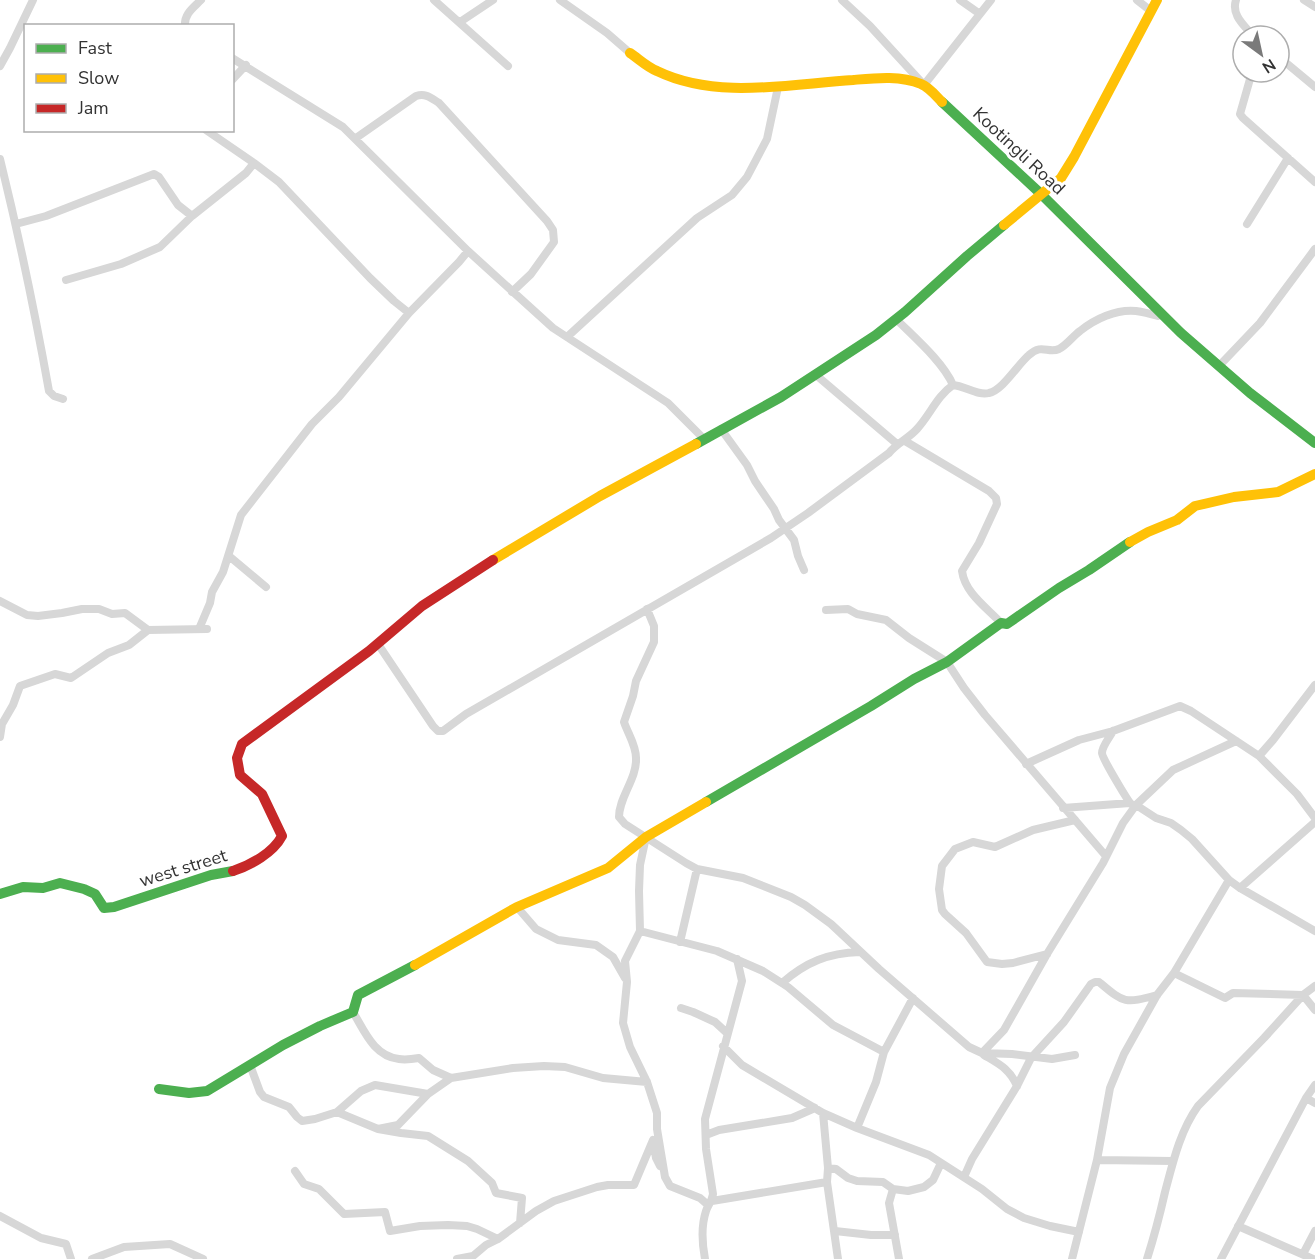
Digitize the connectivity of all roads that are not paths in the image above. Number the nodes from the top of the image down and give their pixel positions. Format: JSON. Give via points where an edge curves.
{"nodes":[{"id":1,"x":33,"y":0,"type":"edge"},
{"id":2,"x":201,"y":0,"type":"edge"},
{"id":3,"x":434,"y":0,"type":"edge"},
{"id":4,"x":493,"y":0,"type":"edge"},
{"id":5,"x":560,"y":0,"type":"edge"},
{"id":6,"x":842,"y":0,"type":"edge"},
{"id":7,"x":960,"y":0,"type":"edge"},
{"id":8,"x":991,"y":0,"type":"edge"},
{"id":9,"x":1137,"y":0,"type":"edge"},
{"id":10,"x":1157,"y":0,"type":"edge"},
{"id":11,"x":1236,"y":0,"type":"edge"},
{"id":12,"x":1304,"y":0,"type":"edge"},
{"id":13,"x":1315,"y":7,"type":"edge"},
{"id":14,"x":1151,"y":11,"type":"junction"},
{"id":15,"x":980,"y":14,"type":"junction"},
{"id":16,"x":460,"y":22,"type":"junction"},
{"id":17,"x":185,"y":24,"type":"edge"},
{"id":18,"x":1243,"y":24,"type":"edge"},
{"id":19,"x":630,"y":53,"type":"joint"},
{"id":20,"x":234,"y":59,"type":"edge"},
{"id":21,"x":246,"y":65,"type":"junction"},
{"id":22,"x":0,"y":66,"type":"edge"},
{"id":23,"x":508,"y":66,"type":"dead end"},
{"id":24,"x":1291,"y":67,"type":"edge"},
{"id":25,"x":234,"y":78,"type":"edge"},
{"id":26,"x":1249,"y":84,"type":"edge"},
{"id":27,"x":924,"y":85,"type":"junction"},
{"id":28,"x":778,"y":87,"type":"junction"},
{"id":29,"x":1315,"y":87,"type":"edge"},
{"id":30,"x":209,"y":132,"type":"edge"},
{"id":31,"x":356,"y":138,"type":"junction"},
{"id":32,"x":1288,"y":158,"type":"junction"},
{"id":33,"x":0,"y":159,"type":"edge"},
{"id":34,"x":254,"y":162,"type":"junction"},
{"id":35,"x":1315,"y":182,"type":"edge"},
{"id":36,"x":1041,"y":194,"type":"junction"},
{"id":37,"x":192,"y":216,"type":"junction"},
{"id":38,"x":16,"y":224,"type":"junction"},
{"id":39,"x":1247,"y":224,"type":"dead end"},
{"id":40,"x":1315,"y":249,"type":"edge"},
{"id":41,"x":468,"y":251,"type":"junction"},
{"id":42,"x":66,"y":280,"type":"dead end"},
{"id":43,"x":512,"y":292,"type":"junction"},
{"id":44,"x":409,"y":313,"type":"junction"},
{"id":45,"x":1162,"y":314,"type":"junction"},
{"id":46,"x":896,"y":319,"type":"junction"},
{"id":47,"x":567,"y":336,"type":"junction"},
{"id":48,"x":1220,"y":366,"type":"junction"},
{"id":49,"x":816,"y":375,"type":"junction"},
{"id":50,"x":953,"y":386,"type":"junction"},
{"id":51,"x":63,"y":399,"type":"dead end"},
{"id":52,"x":721,"y":429,"type":"junction"},
{"id":53,"x":704,"y":439,"type":"junction"},
{"id":54,"x":901,"y":443,"type":"junction"},
{"id":55,"x":1315,"y":443,"type":"edge"},
{"id":56,"x":1315,"y":474,"type":"edge"},
{"id":57,"x":786,"y":528,"type":"junction"},
{"id":58,"x":229,"y":555,"type":"junction"},
{"id":59,"x":804,"y":570,"type":"dead end"},
{"id":60,"x":266,"y":587,"type":"dead end"},
{"id":61,"x":0,"y":601,"type":"edge"},
{"id":62,"x":647,"y":609,"type":"junction"},
{"id":63,"x":826,"y":610,"type":"dead end"},
{"id":64,"x":1001,"y":623,"type":"junction"},
{"id":65,"x":148,"y":630,"type":"junction"},
{"id":66,"x":378,"y":644,"type":"junction"},
{"id":67,"x":947,"y":662,"type":"junction"},
{"id":68,"x":1315,"y":685,"type":"edge"},
{"id":69,"x":1113,"y":731,"type":"junction"},
{"id":70,"x":0,"y":737,"type":"edge"},
{"id":71,"x":1236,"y":741,"type":"junction"},
{"id":72,"x":1259,"y":756,"type":"junction"},
{"id":73,"x":1026,"y":764,"type":"junction"},
{"id":74,"x":1133,"y":804,"type":"junction"},
{"id":75,"x":1064,"y":808,"type":"junction"},
{"id":76,"x":1074,"y":820,"type":"junction"},
{"id":77,"x":1315,"y":820,"type":"edge"},
{"id":78,"x":646,"y":837,"type":"junction"},
{"id":79,"x":1105,"y":855,"type":"junction"},
{"id":80,"x":697,"y":868,"type":"junction"},
{"id":81,"x":1229,"y":880,"type":"junction"},
{"id":82,"x":1240,"y":888,"type":"junction"},
{"id":83,"x":0,"y":894,"type":"edge"},
{"id":84,"x":517,"y":907,"type":"junction"},
{"id":85,"x":640,"y":931,"type":"junction"},
{"id":86,"x":1315,"y":931,"type":"edge"},
{"id":87,"x":680,"y":942,"type":"junction"},
{"id":88,"x":860,"y":952,"type":"junction"},
{"id":89,"x":1047,"y":954,"type":"junction"},
{"id":90,"x":737,"y":959,"type":"junction"},
{"id":91,"x":1174,"y":973,"type":"junction"},
{"id":92,"x":627,"y":982,"type":"junction"},
{"id":93,"x":782,"y":983,"type":"junction"},
{"id":94,"x":1315,"y":986,"type":"edge"},
{"id":95,"x":1157,"y":995,"type":"junction"},
{"id":96,"x":1303,"y":995,"type":"junction"},
{"id":97,"x":913,"y":998,"type":"junction"},
{"id":98,"x":681,"y":1008,"type":"dead end"},
{"id":99,"x":1315,"y":1010,"type":"edge"},
{"id":100,"x":353,"y":1012,"type":"junction"},
{"id":101,"x":727,"y":1033,"type":"junction"},
{"id":102,"x":723,"y":1046,"type":"junction"},
{"id":103,"x":884,"y":1052,"type":"junction"},
{"id":104,"x":982,"y":1053,"type":"junction"},
{"id":105,"x":1075,"y":1055,"type":"dead end"},
{"id":106,"x":1032,"y":1058,"type":"junction"},
{"id":107,"x":250,"y":1065,"type":"junction"},
{"id":108,"x":451,"y":1078,"type":"junction"},
{"id":109,"x":647,"y":1082,"type":"junction"},
{"id":110,"x":1315,"y":1085,"type":"edge"},
{"id":111,"x":1017,"y":1086,"type":"junction"},
{"id":112,"x":159,"y":1089,"type":"dead end"},
{"id":113,"x":428,"y":1094,"type":"junction"},
{"id":114,"x":1305,"y":1098,"type":"junction"},
{"id":115,"x":1315,"y":1103,"type":"edge"},
{"id":116,"x":815,"y":1108,"type":"junction"},
{"id":117,"x":337,"y":1112,"type":"junction"},
{"id":118,"x":823,"y":1113,"type":"junction"},
{"id":119,"x":857,"y":1128,"type":"junction"},
{"id":120,"x":378,"y":1129,"type":"junction"},
{"id":121,"x":706,"y":1135,"type":"junction"},
{"id":122,"x":1097,"y":1160,"type":"junction"},
{"id":123,"x":1173,"y":1161,"type":"junction"},
{"id":124,"x":941,"y":1163,"type":"junction"},
{"id":125,"x":828,"y":1168,"type":"junction"},
{"id":126,"x":295,"y":1171,"type":"dead end"},
{"id":127,"x":665,"y":1177,"type":"junction"},
{"id":128,"x":964,"y":1177,"type":"junction"},
{"id":129,"x":827,"y":1182,"type":"junction"},
{"id":130,"x":893,"y":1189,"type":"junction"},
{"id":131,"x":710,"y":1203,"type":"junction"},
{"id":132,"x":0,"y":1216,"type":"edge"},
{"id":133,"x":520,"y":1223,"type":"junction"},
{"id":134,"x":1238,"y":1226,"type":"junction"},
{"id":135,"x":835,"y":1231,"type":"junction"},
{"id":136,"x":1315,"y":1231,"type":"edge"},
{"id":137,"x":1079,"y":1232,"type":"junction"},
{"id":138,"x":895,"y":1235,"type":"junction"},
{"id":139,"x":498,"y":1239,"type":"junction"},
{"id":140,"x":1302,"y":1254,"type":"junction"},
{"id":141,"x":71,"y":1259,"type":"edge"},
{"id":142,"x":92,"y":1259,"type":"edge"},
{"id":143,"x":203,"y":1259,"type":"edge"},
{"id":144,"x":457,"y":1259,"type":"edge"},
{"id":145,"x":705,"y":1259,"type":"edge"},
{"id":146,"x":838,"y":1259,"type":"edge"},
{"id":147,"x":899,"y":1259,"type":"edge"},
{"id":148,"x":1072,"y":1259,"type":"edge"},
{"id":149,"x":1147,"y":1259,"type":"edge"},
{"id":150,"x":1221,"y":1259,"type":"edge"},
{"id":151,"x":1314,"y":1259,"type":"edge"}],
"edges":[{"from":1,"to":22,"type":"street"},
{"from":2,"to":17,"type":"street","via":[[187,14]]},
{"from":3,"to":16,"type":"street"},
{"from":4,"to":16,"type":"street"},
{"from":5,"to":19,"type":"street"},
{"from":6,"to":27,"type":"street"},
{"from":7,"to":15,"type":"street"},
{"from":8,"to":15,"type":"street"},
{"from":9,"to":14,"type":"street"},
{"from":10,"to":14,"type":"street"},
{"from":11,"to":18,"type":"street","via":[[1237,16]]},
{"from":12,"to":13,"type":"street"},
{"from":14,"to":36,"type":"street","via":[[1074,157],[1061,178]]},
{"from":15,"to":27,"type":"street"},
{"from":16,"to":23,"type":"street"},
{"from":19,"to":28,"type":"street","via":[[659,73],[701,86]]},
{"from":20,"to":21,"type":"street"},
{"from":21,"to":25,"type":"street"},
{"from":21,"to":31,"type":"street"},
{"from":24,"to":29,"type":"street"},
{"from":26,"to":32,"type":"street","via":[[1240,114]]},
{"from":27,"to":28,"type":"street","via":[[889,78]]},
{"from":27,"to":36,"type":"street","name":"Kootingli Road"},
{"from":28,"to":47,"type":"street","via":[[767,139],[747,177],[732,195],[697,218]]},
{"from":30,"to":34,"type":"street"},
{"from":31,"to":41,"type":"street"},
{"from":31,"to":43,"type":"street","via":[[416,96],[429,96],[439,103],[553,230],[554,242]]},
{"from":32,"to":35,"type":"street"},
{"from":32,"to":39,"type":"street"},
{"from":33,"to":38,"type":"street"},
{"from":34,"to":37,"type":"street"},
{"from":34,"to":44,"type":"street","via":[[279,182],[363,271]]},
{"from":36,"to":45,"type":"street","name":"Kootingli Road"},
{"from":36,"to":46,"type":"street"},
{"from":37,"to":38,"type":"street","via":[[178,206],[154,174]]},
{"from":37,"to":42,"type":"street","via":[[160,247],[121,264]]},
{"from":38,"to":51,"type":"street","via":[[49,391]]},
{"from":40,"to":48,"type":"street","via":[[1260,323]]},
{"from":41,"to":43,"type":"street"},
{"from":41,"to":44,"type":"street"},
{"from":43,"to":47,"type":"street"},
{"from":44,"to":58,"type":"street","via":[[312,424],[241,515]]},
{"from":45,"to":48,"type":"street","name":"Kootingli Road"},
{"from":45,"to":50,"type":"street","via":[[1120,312],[1101,318],[1062,348],[1035,350],[1001,386],[988,394]]},
{"from":46,"to":49,"type":"street"},
{"from":46,"to":50,"type":"street","via":[[950,377]]},
{"from":47,"to":53,"type":"street","via":[[668,403]]},
{"from":48,"to":55,"type":"street","name":"Kootingli Road"},
{"from":49,"to":52,"type":"street"},
{"from":49,"to":54,"type":"street"},
{"from":50,"to":54,"type":"street"},
{"from":52,"to":53,"type":"street"},
{"from":52,"to":57,"type":"street"},
{"from":53,"to":66,"type":"street","via":[[496,558],[422,606]]},
{"from":54,"to":57,"type":"street"},
{"from":54,"to":64,"type":"street","via":[[996,498],[997,504],[979,543],[962,571],[970,591]]},
{"from":56,"to":64,"type":"street","via":[[1278,492],[1195,506],[1177,520],[1127,544],[1007,624]]},
{"from":57,"to":59,"type":"street"},
{"from":57,"to":62,"type":"street"},
{"from":58,"to":60,"type":"street"},
{"from":58,"to":65,"type":"street","via":[[212,592],[203,629]]},
{"from":61,"to":65,"type":"street","via":[[27,615],[82,609],[125,613]]},
{"from":62,"to":66,"type":"street","via":[[443,731],[433,726]]},
{"from":62,"to":78,"type":"street","via":[[654,626],[654,642],[636,681],[624,722],[636,761],[619,809],[625,824]]},
{"from":63,"to":67,"type":"street","via":[[848,609],[886,620]]},
{"from":64,"to":67,"type":"street"},
{"from":65,"to":70,"type":"street","via":[[70,678],[55,674],[20,686]]},
{"from":66,"to":83,"type":"street","name":"west street","via":[[242,744],[237,758],[240,775],[262,794],[282,836],[262,857],[236,870],[114,907],[104,908],[95,894],[60,883]]},
{"from":67,"to":73,"type":"street"},
{"from":67,"to":78,"type":"street"},
{"from":68,"to":72,"type":"street"},
{"from":69,"to":71,"type":"street","via":[[1180,706]]},
{"from":69,"to":73,"type":"street","via":[[1079,740]]},
{"from":69,"to":74,"type":"street","via":[[1102,755]]},
{"from":71,"to":72,"type":"street"},
{"from":71,"to":74,"type":"street","via":[[1173,770]]},
{"from":72,"to":77,"type":"street","via":[[1297,794]]},
{"from":73,"to":75,"type":"street"},
{"from":74,"to":75,"type":"street"},
{"from":74,"to":79,"type":"street"},
{"from":74,"to":81,"type":"street","via":[[1181,830]]},
{"from":75,"to":76,"type":"street"},
{"from":76,"to":79,"type":"street"},
{"from":76,"to":89,"type":"street","via":[[1034,830],[995,848],[973,842],[955,849],[942,866],[942,910],[966,933],[987,962],[1013,963]]},
{"from":77,"to":82,"type":"street"},
{"from":78,"to":80,"type":"street"},
{"from":78,"to":84,"type":"street","via":[[608,868]]},
{"from":78,"to":85,"type":"street","via":[[640,865]]},
{"from":79,"to":89,"type":"street"},
{"from":80,"to":87,"type":"street"},
{"from":80,"to":88,"type":"street","via":[[743,879],[791,897],[817,912]]},
{"from":81,"to":82,"type":"street"},
{"from":81,"to":91,"type":"street"},
{"from":82,"to":86,"type":"street"},
{"from":84,"to":92,"type":"street","via":[[536,929],[558,940],[603,949],[613,957]]},
{"from":84,"to":100,"type":"street","via":[[358,995]]},
{"from":85,"to":87,"type":"street"},
{"from":85,"to":92,"type":"street","via":[[625,961]]},
{"from":87,"to":90,"type":"street"},
{"from":88,"to":93,"type":"street","via":[[817,959]]},
{"from":88,"to":97,"type":"street"},
{"from":89,"to":104,"type":"street","via":[[1004,1030]]},
{"from":90,"to":93,"type":"street"},
{"from":90,"to":101,"type":"street","via":[[742,981]]},
{"from":91,"to":95,"type":"street"},
{"from":91,"to":96,"type":"street","via":[[1225,998],[1233,993]]},
{"from":92,"to":109,"type":"street","via":[[623,1023]]},
{"from":93,"to":103,"type":"street","via":[[833,1025]]},
{"from":94,"to":96,"type":"street"},
{"from":95,"to":106,"type":"street","via":[[1127,1001],[1099,982],[1091,984]]},
{"from":95,"to":122,"type":"street","via":[[1110,1088]]},
{"from":96,"to":99,"type":"street"},
{"from":96,"to":123,"type":"street","via":[[1198,1106]]},
{"from":97,"to":103,"type":"street"},
{"from":97,"to":104,"type":"street","via":[[964,1043]]},
{"from":98,"to":101,"type":"street","via":[[716,1022]]},
{"from":100,"to":107,"type":"street"},
{"from":100,"to":108,"type":"street","via":[[383,1055],[419,1058]]},
{"from":101,"to":102,"type":"street"},
{"from":102,"to":116,"type":"street","via":[[742,1065]]},
{"from":102,"to":121,"type":"street","via":[[706,1112]]},
{"from":103,"to":119,"type":"street"},
{"from":104,"to":106,"type":"street"},
{"from":104,"to":111,"type":"street","via":[[1012,1075]]},
{"from":105,"to":106,"type":"street"},
{"from":106,"to":111,"type":"street"},
{"from":107,"to":112,"type":"street","via":[[203,1092],[184,1094]]},
{"from":107,"to":117,"type":"street","via":[[264,1097],[289,1107],[300,1119],[306,1121]]},
{"from":108,"to":109,"type":"street","via":[[544,1066]]},
{"from":108,"to":113,"type":"street"},
{"from":109,"to":127,"type":"street","via":[[657,1113]]},
{"from":110,"to":114,"type":"street"},
{"from":111,"to":128,"type":"street"},
{"from":113,"to":117,"type":"street","via":[[375,1085],[361,1091]]},
{"from":113,"to":120,"type":"street","via":[[398,1125]]},
{"from":114,"to":115,"type":"street"},
{"from":114,"to":134,"type":"street"},
{"from":116,"to":118,"type":"street"},
{"from":116,"to":121,"type":"street","via":[[792,1118]]},
{"from":117,"to":120,"type":"street"},
{"from":118,"to":119,"type":"street"},
{"from":118,"to":125,"type":"street"},
{"from":119,"to":124,"type":"street"},
{"from":120,"to":133,"type":"street","via":[[428,1136],[468,1161],[492,1183],[495,1193],[522,1198]]},
{"from":121,"to":131,"type":"street","via":[[713,1194]]},
{"from":122,"to":123,"type":"street"},
{"from":122,"to":137,"type":"street"},
{"from":123,"to":149,"type":"street"},
{"from":124,"to":128,"type":"street"},
{"from":124,"to":130,"type":"street","via":[[933,1180],[924,1187]]},
{"from":125,"to":129,"type":"street"},
{"from":125,"to":130,"type":"street","via":[[857,1181],[883,1182]]},
{"from":126,"to":139,"type":"street","via":[[304,1184],[319,1189],[344,1214],[385,1212],[390,1231],[448,1225],[477,1228]]},
{"from":127,"to":131,"type":"street","via":[[670,1186]]},
{"from":127,"to":133,"type":"street","via":[[653,1140],[634,1185],[597,1186],[554,1201]]},
{"from":128,"to":137,"type":"street","via":[[1024,1218]]},
{"from":129,"to":131,"type":"street"},
{"from":129,"to":135,"type":"street"},
{"from":130,"to":138,"type":"street","via":[[889,1203]]},
{"from":131,"to":145,"type":"street","via":[[703,1222]]},
{"from":132,"to":141,"type":"street","via":[[41,1238],[66,1244]]},
{"from":133,"to":139,"type":"street"},
{"from":134,"to":140,"type":"street"},
{"from":134,"to":150,"type":"street"},
{"from":135,"to":138,"type":"street"},
{"from":135,"to":146,"type":"street"},
{"from":136,"to":140,"type":"street"},
{"from":137,"to":148,"type":"street"},
{"from":138,"to":147,"type":"street"},
{"from":139,"to":144,"type":"street","via":[[473,1256]]},
{"from":140,"to":151,"type":"street"},
{"from":142,"to":143,"type":"street","via":[[123,1248],[170,1244]]}]}
